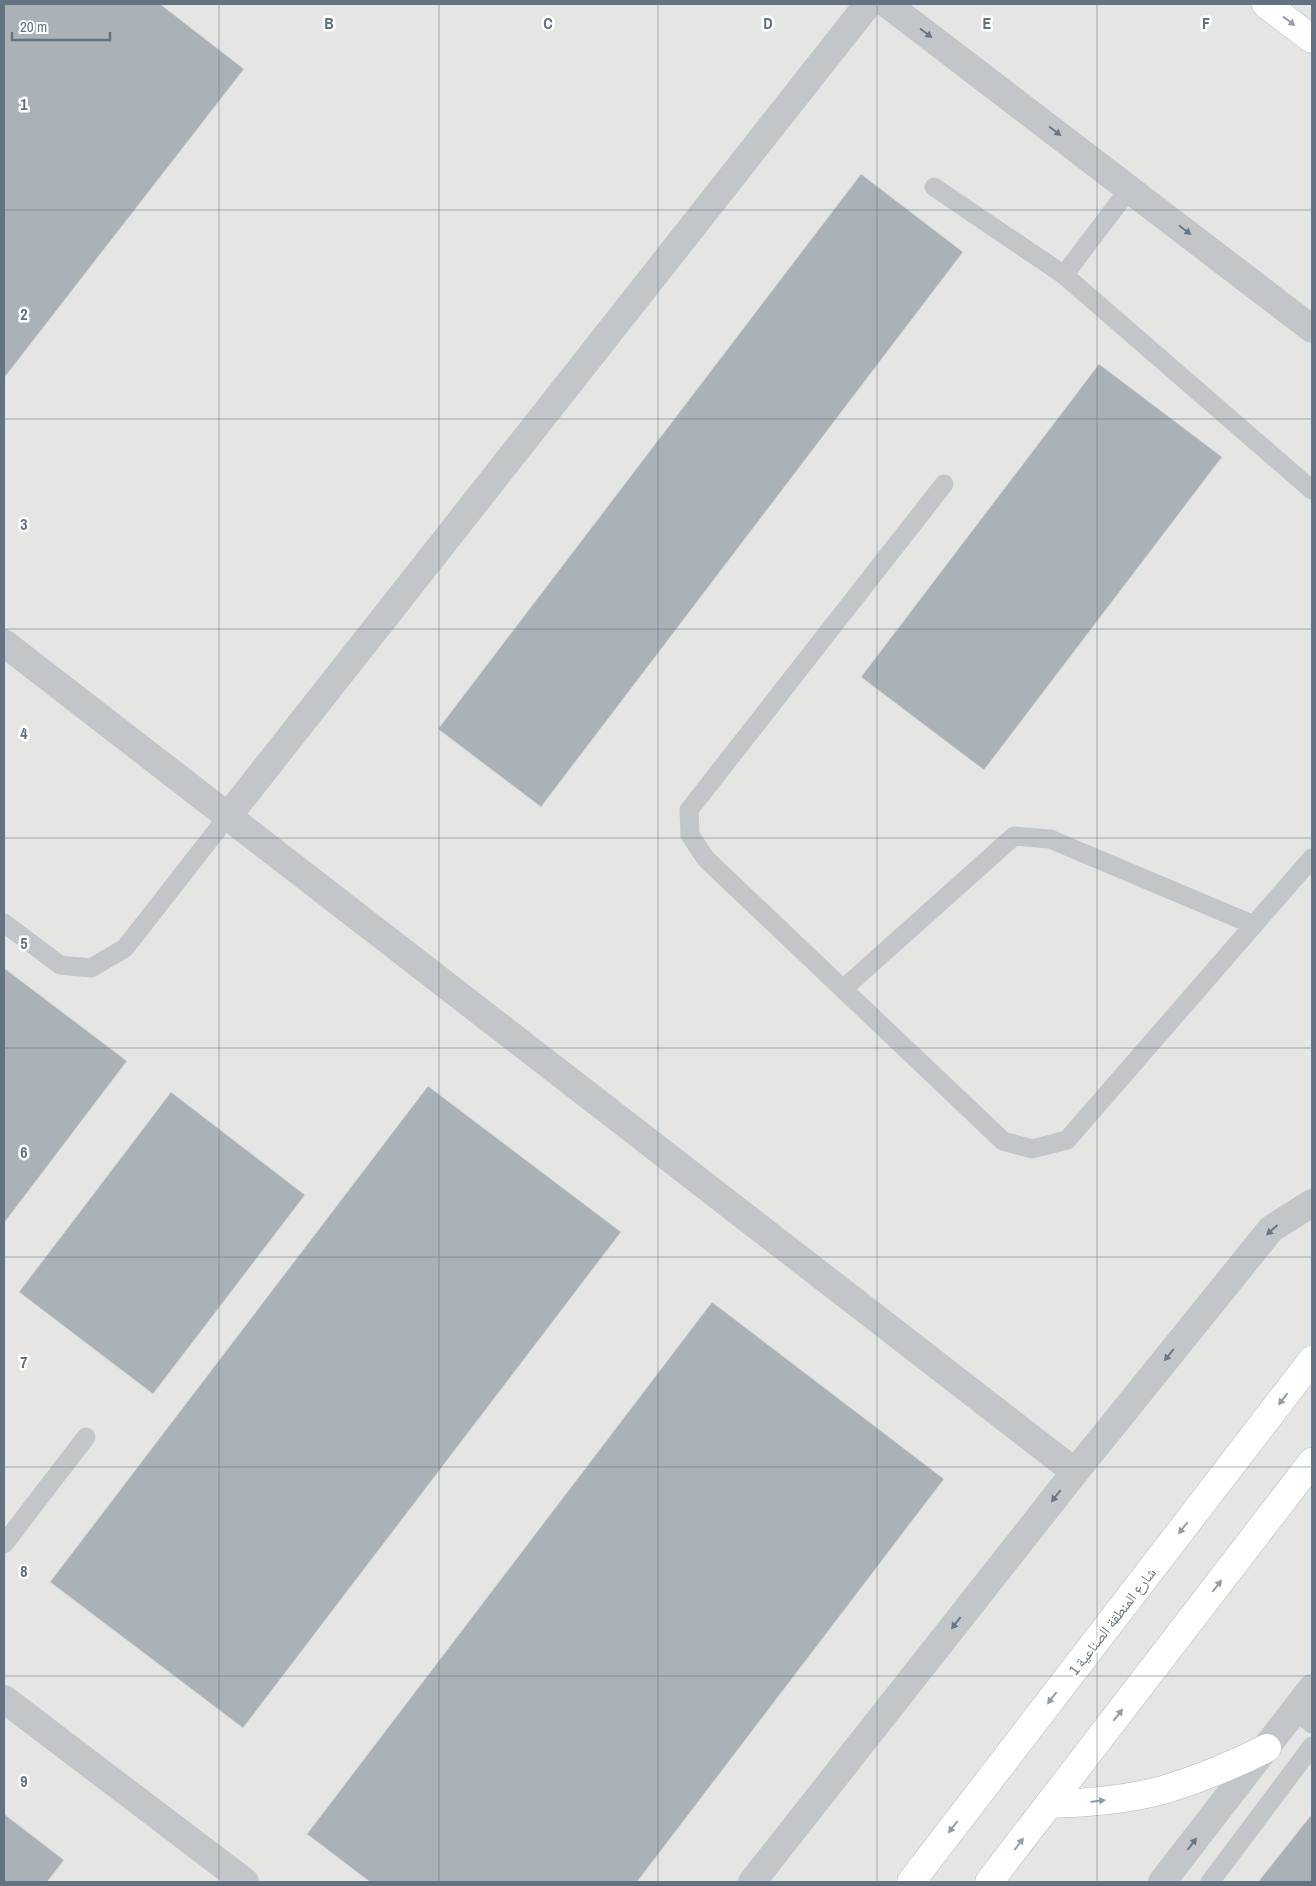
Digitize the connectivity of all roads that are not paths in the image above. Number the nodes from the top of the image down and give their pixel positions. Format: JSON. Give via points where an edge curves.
{"nodes":[{"id":1,"x":868,"y":4,"type":"edge"},
{"id":2,"x":887,"y":4,"type":"edge"},
{"id":3,"x":1266,"y":4,"type":"edge"},
{"id":4,"x":1312,"y":39,"type":"edge"},
{"id":5,"x":934,"y":187,"type":"dead end"},
{"id":6,"x":1130,"y":188,"type":"junction"},
{"id":7,"x":1064,"y":275,"type":"junction"},
{"id":8,"x":1312,"y":329,"type":"edge"},
{"id":9,"x":944,"y":484,"type":"dead end"},
{"id":10,"x":1312,"y":490,"type":"edge"},
{"id":11,"x":4,"y":643,"type":"edge"},
{"id":12,"x":228,"y":816,"type":"junction"},
{"id":13,"x":1312,"y":858,"type":"edge"},
{"id":14,"x":4,"y":923,"type":"edge"},
{"id":15,"x":1254,"y":925,"type":"junction"},
{"id":16,"x":843,"y":989,"type":"junction"},
{"id":17,"x":1312,"y":1203,"type":"edge"},
{"id":18,"x":1312,"y":1360,"type":"edge"},
{"id":19,"x":86,"y":1437,"type":"dead end"},
{"id":20,"x":1312,"y":1462,"type":"edge"},
{"id":21,"x":1076,"y":1472,"type":"junction"},
{"id":22,"x":4,"y":1544,"type":"edge"},
{"id":23,"x":1312,"y":1688,"type":"edge"},
{"id":24,"x":4,"y":1699,"type":"edge"},
{"id":25,"x":1304,"y":1717,"type":"edge"},
{"id":26,"x":1312,"y":1746,"type":"edge"},
{"id":27,"x":1267,"y":1748,"type":"junction"},
{"id":28,"x":1049,"y":1804,"type":"junction"},
{"id":29,"x":245,"y":1882,"type":"edge"},
{"id":30,"x":752,"y":1882,"type":"edge"},
{"id":31,"x":911,"y":1882,"type":"edge"},
{"id":32,"x":989,"y":1882,"type":"edge"},
{"id":33,"x":1162,"y":1882,"type":"edge"},
{"id":34,"x":1210,"y":1882,"type":"edge"}],
"edges":[{"from":1,"to":12,"type":"street"},
{"from":2,"to":6,"type":"street","one_way":true},
{"from":3,"to":4,"type":"street","one_way":true},
{"from":5,"to":7,"type":"lane"},
{"from":6,"to":7,"type":"lane"},
{"from":6,"to":8,"type":"street","one_way":true},
{"from":7,"to":10,"type":"lane"},
{"from":9,"to":16,"type":"lane","via":[[689,810],[690,835],[706,859]]},
{"from":11,"to":12,"type":"street"},
{"from":12,"to":14,"type":"lane","via":[[124,948],[91,968],[60,965]]},
{"from":12,"to":21,"type":"street"},
{"from":13,"to":15,"type":"lane"},
{"from":15,"to":16,"type":"lane","via":[[1050,839],[1014,836]]},
{"from":15,"to":16,"type":"lane","via":[[1067,1140],[1032,1150],[1003,1141]]},
{"from":17,"to":21,"type":"street","one_way":true,"via":[[1271,1229]]},
{"from":18,"to":31,"type":"street","name":"شارع المنطقة الصناعية 1","one_way":true},
{"from":19,"to":22,"type":"lane"},
{"from":28,"to":20,"type":"street","one_way":true},
{"from":21,"to":30,"type":"street","one_way":true},
{"from":23,"to":25,"type":"street"},
{"from":24,"to":29,"type":"street"},
{"from":25,"to":27,"type":"street"},
{"from":26,"to":34,"type":"lane"},
{"from":28,"to":27,"type":"street","one_way":true,"via":[[1087,1803],[1162,1790],[1207,1775]]},
{"from":33,"to":27,"type":"street","one_way":true},
{"from":32,"to":28,"type":"street","one_way":true}]}
